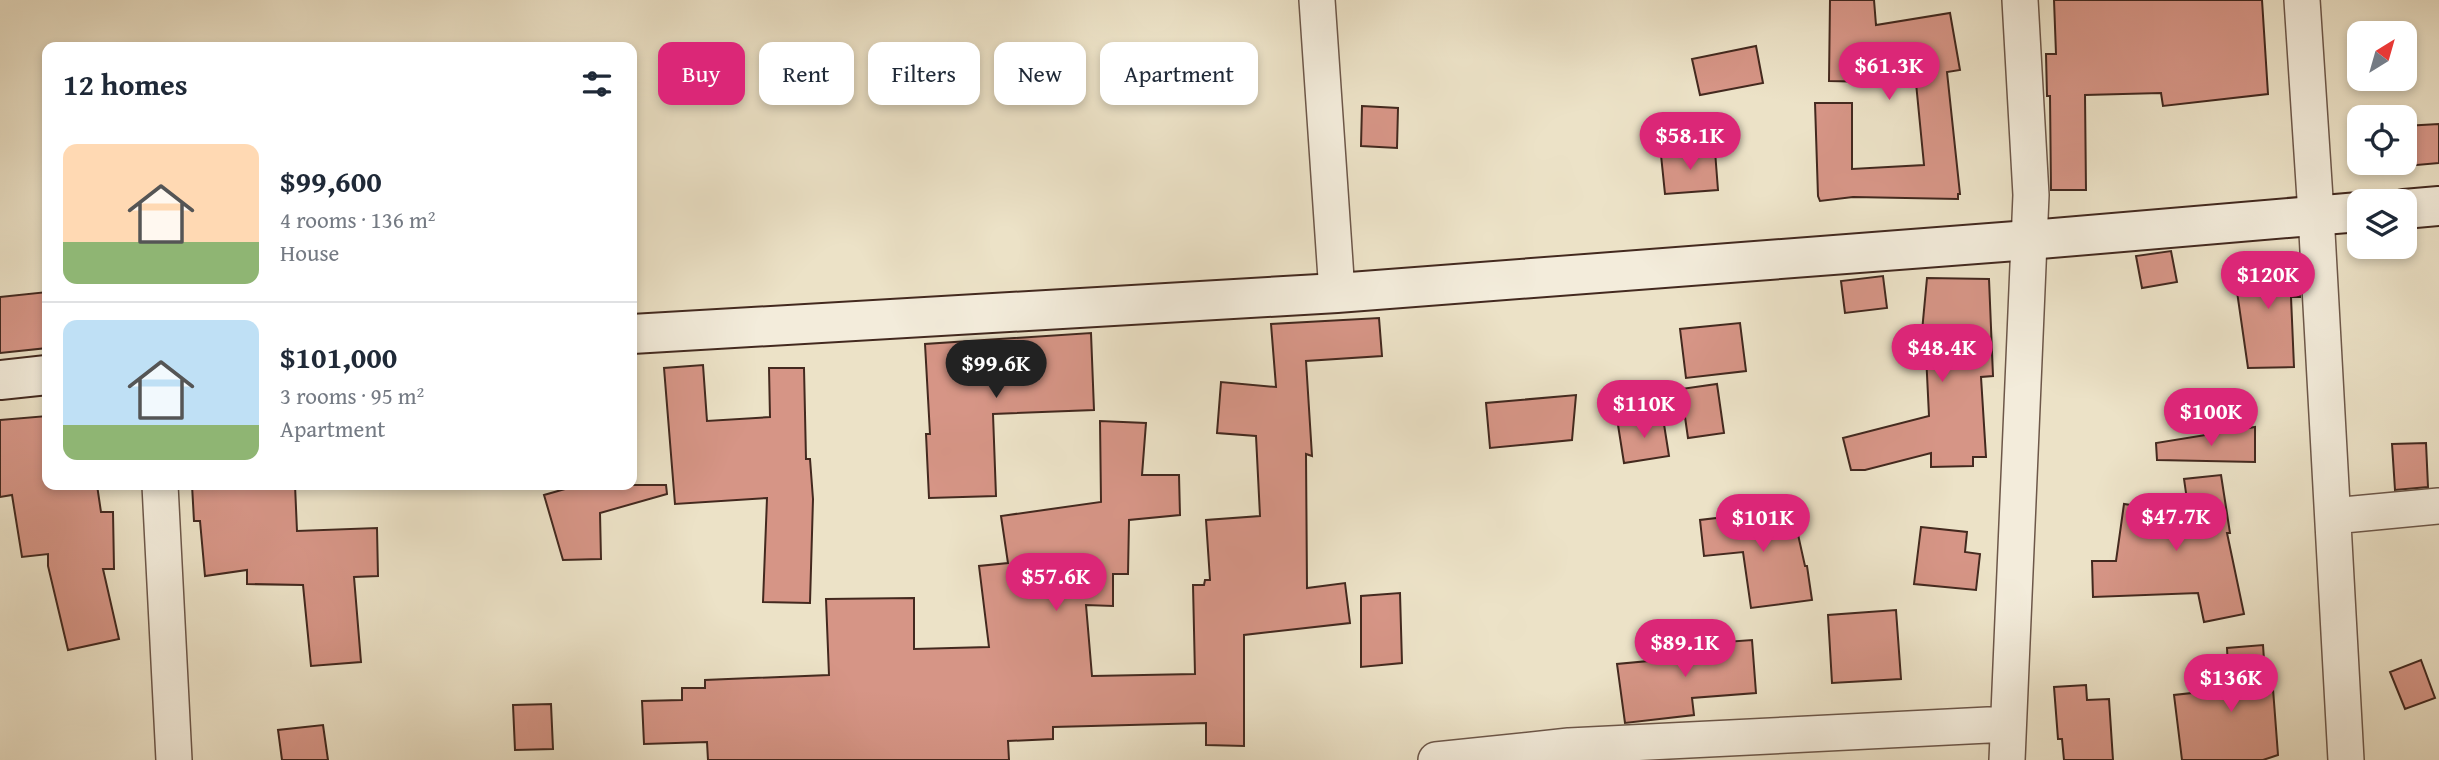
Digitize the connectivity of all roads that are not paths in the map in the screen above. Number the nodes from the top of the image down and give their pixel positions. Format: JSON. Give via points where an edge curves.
{"nodes":[{"id":1,"x":1317,"y":0,"type":"edge"},
{"id":2,"x":2020,"y":0,"type":"edge"},
{"id":3,"x":2302,"y":0,"type":"edge"},
{"id":4,"x":2439,"y":206,"type":"edge"},
{"id":5,"x":2417,"y":208,"type":"edge"},
{"id":6,"x":2347,"y":213,"type":"edge"},
{"id":7,"x":2316,"y":215,"type":"junction"},
{"id":8,"x":2029,"y":240,"type":"junction"},
{"id":9,"x":1337,"y":293,"type":"junction"},
{"id":10,"x":637,"y":334,"type":"edge"},
{"id":11,"x":42,"y":376,"type":"edge"},
{"id":12,"x":0,"y":380,"type":"edge"},
{"id":13,"x":160,"y":490,"type":"edge"},
{"id":14,"x":2439,"y":506,"type":"edge"},
{"id":15,"x":2333,"y":516,"type":"junction"},
{"id":16,"x":2008,"y":724,"type":"junction"},
{"id":17,"x":174,"y":760,"type":"edge"},
{"id":18,"x":1436,"y":760,"type":"edge"},
{"id":19,"x":2007,"y":760,"type":"edge"},
{"id":20,"x":2346,"y":760,"type":"edge"}],
"edges":[{"from":1,"to":9,"type":"street"},
{"from":2,"to":8,"type":"street","via":[[2031,195]]},
{"from":3,"to":7,"type":"street"},
{"from":4,"to":5,"type":"street"},
{"from":6,"to":7,"type":"street"},
{"from":7,"to":8,"type":"street"},
{"from":7,"to":15,"type":"street"},
{"from":8,"to":9,"type":"street"},
{"from":8,"to":16,"type":"street"},
{"from":9,"to":10,"type":"street"},
{"from":11,"to":12,"type":"street"},
{"from":13,"to":17,"type":"street"},
{"from":14,"to":15,"type":"street"},
{"from":15,"to":20,"type":"street"},
{"from":16,"to":18,"type":"street","via":[[1569,746]]},
{"from":16,"to":19,"type":"street"}]}
